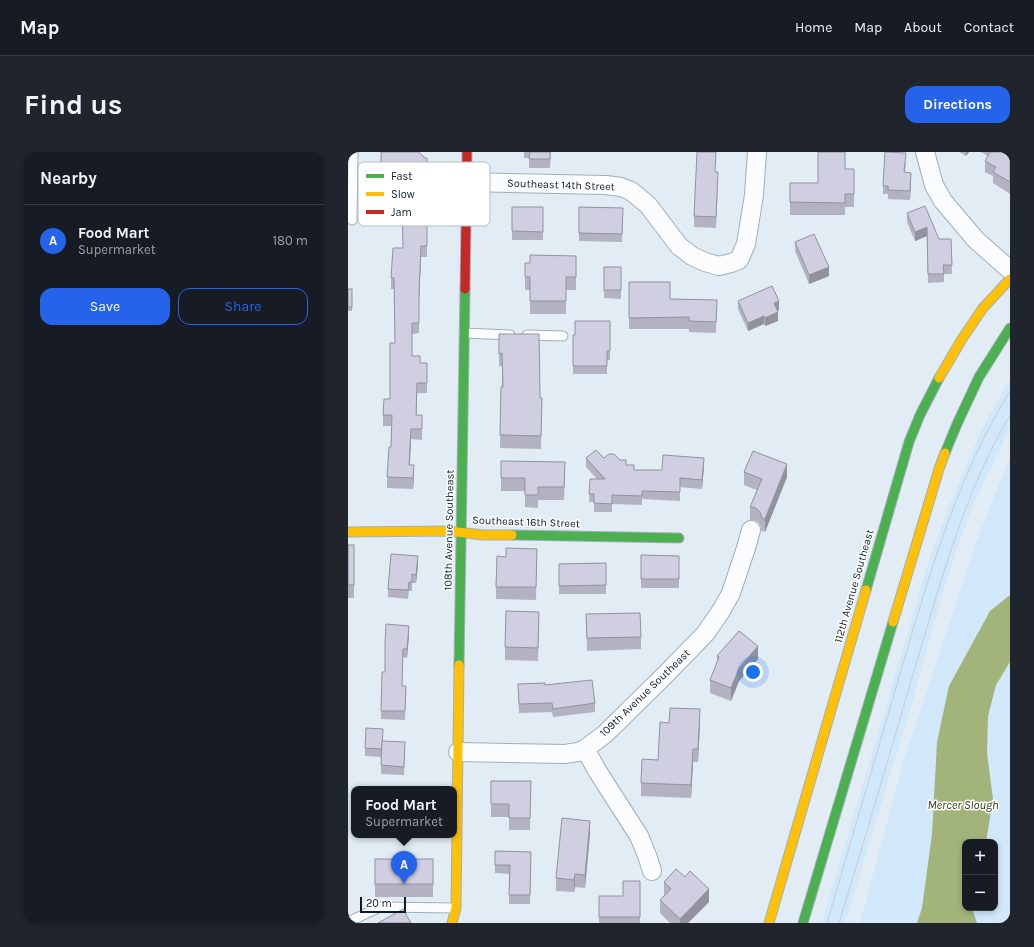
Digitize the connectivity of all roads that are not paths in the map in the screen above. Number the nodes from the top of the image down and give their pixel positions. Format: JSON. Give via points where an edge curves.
{"nodes":[{"id":1,"x":353,"y":152,"type":"edge"},
{"id":2,"x":467,"y":152,"type":"edge"},
{"id":3,"x":757,"y":152,"type":"edge"},
{"id":4,"x":925,"y":152,"type":"edge"},
{"id":5,"x":467,"y":162,"type":"edge"},
{"id":6,"x":490,"y":183,"type":"edge"},
{"id":7,"x":352,"y":220,"type":"dead end"},
{"id":8,"x":465,"y":226,"type":"edge"},
{"id":9,"x":1010,"y":270,"type":"edge"},
{"id":10,"x":1010,"y":279,"type":"edge"},
{"id":11,"x":1010,"y":328,"type":"edge"},
{"id":12,"x":464,"y":334,"type":"junction"},
{"id":13,"x":563,"y":336,"type":"dead end"},
{"id":14,"x":751,"y":530,"type":"dead end"},
{"id":15,"x":348,"y":532,"type":"edge"},
{"id":16,"x":461,"y":532,"type":"junction"},
{"id":17,"x":679,"y":538,"type":"dead end"},
{"id":18,"x":585,"y":748,"type":"junction"},
{"id":19,"x":458,"y":752,"type":"junction"},
{"id":20,"x":457,"y":830,"type":"edge"},
{"id":21,"x":457,"y":838,"type":"edge"},
{"id":22,"x":652,"y":871,"type":"dead end"},
{"id":23,"x":456,"y":908,"type":"junction"},
{"id":24,"x":348,"y":922,"type":"edge"},
{"id":25,"x":452,"y":923,"type":"edge"},
{"id":26,"x":462,"y":923,"type":"edge"},
{"id":27,"x":769,"y":923,"type":"edge"},
{"id":28,"x":804,"y":923,"type":"edge"}],
"edges":[{"from":1,"to":7,"type":"lane"},
{"from":2,"to":5,"type":"main road","name":"108th Avenue Southeast"},
{"from":3,"to":6,"type":"street","name":"Southeast 14th Street","via":[[754,195],[746,244],[739,260],[719,266],[692,256],[679,246],[648,205],[632,191],[606,185]]},
{"from":4,"to":9,"type":"street","via":[[934,185],[943,201],[976,240]]},
{"from":8,"to":12,"type":"main road","name":"108th Avenue Southeast"},
{"from":10,"to":27,"type":"main road","name":"112th Avenue Southeast","via":[[983,308],[962,339],[938,379],[909,442]]},
{"from":11,"to":28,"type":"main road","via":[[979,377],[940,469]]},
{"from":12,"to":13,"type":"lane"},
{"from":12,"to":16,"type":"main road","name":"108th Avenue Southeast"},
{"from":14,"to":18,"type":"street","name":"109th Avenue Southeast","via":[[732,593],[704,634],[605,734]]},
{"from":15,"to":16,"type":"main road","name":"Southeast 16th Street"},
{"from":16,"to":17,"type":"main road","name":"Southeast 16th Street","via":[[483,535]]},
{"from":16,"to":19,"type":"main road","name":"108th Avenue Southeast"},
{"from":18,"to":19,"type":"street","name":"109th Avenue Southeast","via":[[565,754]]},
{"from":18,"to":22,"type":"street","via":[[639,836]]},
{"from":19,"to":20,"type":"main road","name":"108th Avenue Southeast"},
{"from":21,"to":23,"type":"main road","name":"108th Avenue Southeast"},
{"from":23,"to":24,"type":"lane","via":[[380,907]]},
{"from":23,"to":25,"type":"main road","name":"108th Avenue Southeast"},
{"from":23,"to":26,"type":"main road","name":"108th Avenue Southeast"}]}
